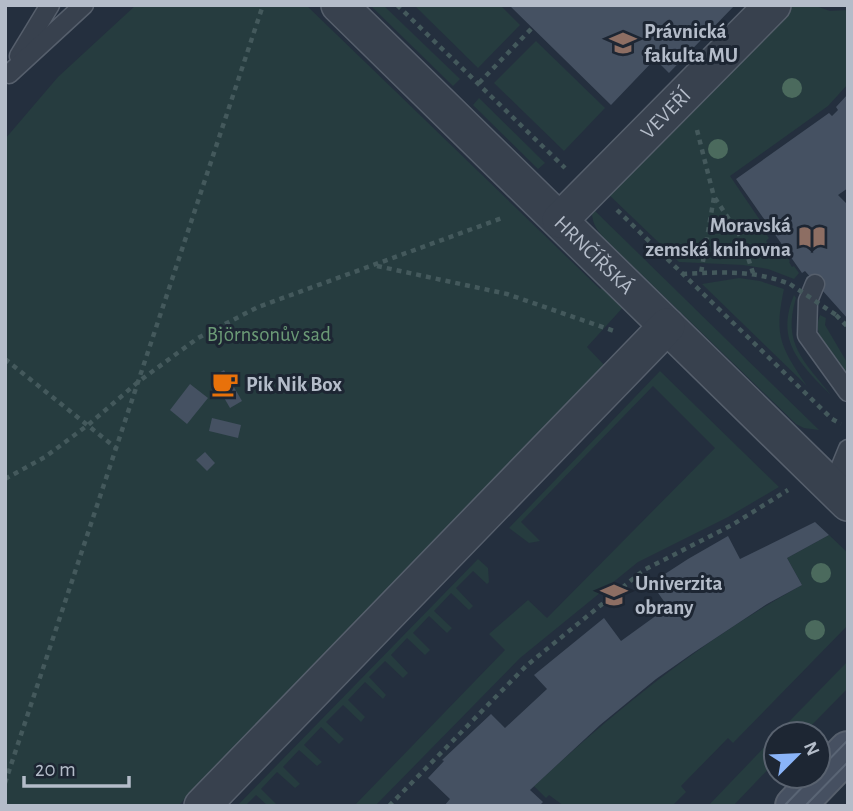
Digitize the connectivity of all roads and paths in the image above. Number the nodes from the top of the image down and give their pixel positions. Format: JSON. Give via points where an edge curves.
{"nodes":[{"id":1,"x":50,"y":5,"type":"edge"},
{"id":2,"x":84,"y":5,"type":"edge"},
{"id":3,"x":263,"y":5,"type":"edge"},
{"id":4,"x":339,"y":5,"type":"edge"},
{"id":5,"x":397,"y":5,"type":"edge"},
{"id":6,"x":772,"y":5,"type":"edge"},
{"id":7,"x":532,"y":28,"type":"dead end"},
{"id":8,"x":7,"y":76,"type":"edge"},
{"id":9,"x":479,"y":83,"type":"junction"},
{"id":10,"x":696,"y":128,"type":"dead end"},
{"id":11,"x":587,"y":191,"type":"junction"},
{"id":12,"x":714,"y":197,"type":"junction"},
{"id":13,"x":501,"y":218,"type":"dead end"},
{"id":14,"x":560,"y":220,"type":"junction"},
{"id":15,"x":376,"y":265,"type":"junction"},
{"id":16,"x":702,"y":273,"type":"junction"},
{"id":17,"x":753,"y":273,"type":"junction"},
{"id":18,"x":682,"y":274,"type":"junction"},
{"id":19,"x":815,"y":284,"type":"dead end"},
{"id":20,"x":846,"y":324,"type":"edge"},
{"id":21,"x":657,"y":337,"type":"junction"},
{"id":22,"x":5,"y":359,"type":"edge"},
{"id":23,"x":138,"y":382,"type":"junction"},
{"id":24,"x":848,"y":392,"type":"edge"},
{"id":25,"x":88,"y":425,"type":"junction"},
{"id":26,"x":848,"y":428,"type":"edge"},
{"id":27,"x":116,"y":448,"type":"junction"},
{"id":28,"x":848,"y":449,"type":"edge"},
{"id":29,"x":5,"y":479,"type":"edge"},
{"id":30,"x":791,"y":486,"type":"dead end"},
{"id":31,"x":840,"y":495,"type":"edge"},
{"id":32,"x":848,"y":751,"type":"edge"},
{"id":33,"x":5,"y":783,"type":"edge"},
{"id":34,"x":202,"y":806,"type":"edge"},
{"id":35,"x":389,"y":806,"type":"edge"},
{"id":36,"x":795,"y":806,"type":"edge"}],
"edges":[{"from":1,"to":8,"type":"lane"},
{"from":2,"to":8,"type":"lane"},
{"from":3,"to":23,"type":"path"},
{"from":4,"to":14,"type":"street","name":"HRNČÍŘSKÁ"},
{"from":5,"to":9,"type":"path"},
{"from":6,"to":11,"type":"street","name":"VEVEŘÍ"},
{"from":7,"to":9,"type":"path"},
{"from":9,"to":11,"type":"path"},
{"from":10,"to":12,"type":"path"},
{"from":11,"to":14,"type":"street","name":"VEVEŘÍ"},
{"from":11,"to":18,"type":"path","via":[[602,196]]},
{"from":12,"to":16,"type":"path"},
{"from":12,"to":17,"type":"path","via":[[742,239]]},
{"from":13,"to":15,"type":"path"},
{"from":14,"to":21,"type":"street","name":"HRNČÍŘSKÁ"},
{"from":15,"to":21,"type":"path","via":[[507,294],[632,338]]},
{"from":15,"to":23,"type":"path","via":[[258,307],[198,338]]},
{"from":16,"to":17,"type":"path"},
{"from":16,"to":18,"type":"path"},
{"from":17,"to":20,"type":"path","bridge":true,"via":[[790,284]]},
{"from":18,"to":26,"type":"path","via":[[832,419]]},
{"from":19,"to":24,"type":"lane","via":[[808,301],[807,335]]},
{"from":21,"to":31,"type":"street","name":"HRNČÍŘSKÁ"},
{"from":21,"to":34,"type":"street"},
{"from":22,"to":25,"type":"path"},
{"from":23,"to":25,"type":"path"},
{"from":23,"to":27,"type":"path"},
{"from":25,"to":27,"type":"path"},
{"from":25,"to":29,"type":"path"},
{"from":27,"to":33,"type":"path"},
{"from":28,"to":31,"type":"lane"},
{"from":30,"to":35,"type":"path","via":[[732,525],[644,570],[526,666]]},
{"from":32,"to":36,"type":"street"}]}
